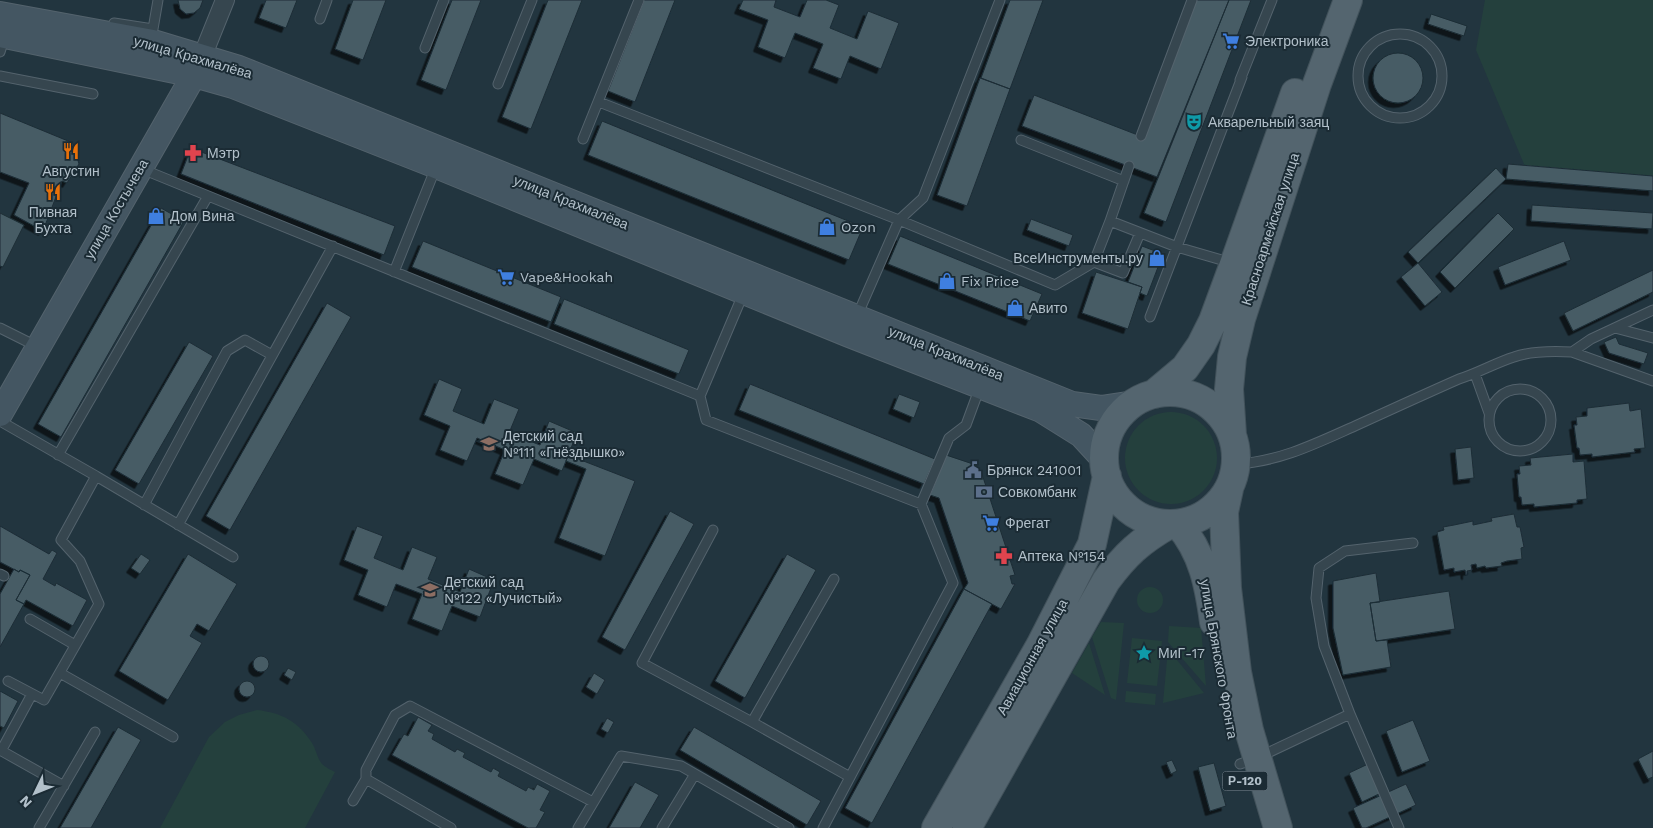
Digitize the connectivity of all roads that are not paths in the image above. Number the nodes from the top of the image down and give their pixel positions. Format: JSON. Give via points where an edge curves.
{"nodes":[{"id":1,"x":158,"y":0,"type":"edge"},
{"id":2,"x":225,"y":0,"type":"edge"},
{"id":3,"x":327,"y":0,"type":"edge"},
{"id":4,"x":444,"y":0,"type":"edge"},
{"id":5,"x":532,"y":0,"type":"edge"},
{"id":6,"x":639,"y":0,"type":"edge"},
{"id":7,"x":1000,"y":0,"type":"edge"},
{"id":8,"x":1192,"y":0,"type":"edge"},
{"id":9,"x":1272,"y":0,"type":"edge"},
{"id":10,"x":1327,"y":0,"type":"edge"},
{"id":11,"x":1348,"y":0,"type":"edge"},
{"id":12,"x":59,"y":15,"type":"dead end"},
{"id":13,"x":320,"y":20,"type":"dead end"},
{"id":14,"x":106,"y":22,"type":"dead end"},
{"id":15,"x":1,"y":30,"type":"edge"},
{"id":16,"x":1395,"y":34,"type":"joint"},
{"id":17,"x":426,"y":48,"type":"dead end"},
{"id":18,"x":198,"y":66,"type":"junction"},
{"id":19,"x":0,"y":76,"type":"edge"},
{"id":20,"x":498,"y":84,"type":"dead end"},
{"id":21,"x":93,"y":94,"type":"dead end"},
{"id":22,"x":599,"y":102,"type":"junction"},
{"id":23,"x":1141,"y":136,"type":"dead end"},
{"id":24,"x":583,"y":139,"type":"dead end"},
{"id":25,"x":1021,"y":140,"type":"dead end"},
{"id":26,"x":436,"y":166,"type":"junction"},
{"id":27,"x":1129,"y":166,"type":"dead end"},
{"id":28,"x":140,"y":168,"type":"junction"},
{"id":29,"x":1124,"y":181,"type":"junction"},
{"id":30,"x":208,"y":196,"type":"junction"},
{"id":31,"x":899,"y":220,"type":"junction"},
{"id":32,"x":1110,"y":220,"type":"junction"},
{"id":33,"x":1140,"y":233,"type":"junction"},
{"id":34,"x":333,"y":246,"type":"junction"},
{"id":35,"x":1177,"y":247,"type":"junction"},
{"id":36,"x":1094,"y":262,"type":"junction"},
{"id":37,"x":1234,"y":264,"type":"junction"},
{"id":38,"x":394,"y":272,"type":"junction"},
{"id":39,"x":744,"y":292,"type":"junction"},
{"id":40,"x":1653,"y":310,"type":"edge"},
{"id":41,"x":1150,"y":317,"type":"dead end"},
{"id":42,"x":852,"y":326,"type":"junction"},
{"id":43,"x":0,"y":328,"type":"edge"},
{"id":44,"x":1615,"y":328,"type":"junction"},
{"id":45,"x":1653,"y":338,"type":"edge"},
{"id":46,"x":38,"y":347,"type":"junction"},
{"id":47,"x":1572,"y":352,"type":"junction"},
{"id":48,"x":272,"y":355,"type":"junction"},
{"id":49,"x":1475,"y":374,"type":"junction"},
{"id":50,"x":1653,"y":381,"type":"edge"},
{"id":51,"x":980,"y":386,"type":"junction"},
{"id":52,"x":700,"y":396,"type":"junction"},
{"id":53,"x":1144,"y":398,"type":"junction"},
{"id":54,"x":1489,"y":413,"type":"junction"},
{"id":55,"x":0,"y":414,"type":"edge"},
{"id":56,"x":0,"y":422,"type":"edge"},
{"id":57,"x":1232,"y":435,"type":"junction"},
{"id":58,"x":58,"y":455,"type":"junction"},
{"id":59,"x":1105,"y":468,"type":"junction"},
{"id":60,"x":96,"y":476,"type":"junction"},
{"id":61,"x":1233,"y":476,"type":"junction"},
{"id":62,"x":921,"y":504,"type":"junction"},
{"id":63,"x":144,"y":505,"type":"junction"},
{"id":64,"x":1174,"y":524,"type":"junction"},
{"id":65,"x":178,"y":525,"type":"junction"},
{"id":66,"x":713,"y":530,"type":"dead end"},
{"id":67,"x":1413,"y":543,"type":"dead end"},
{"id":68,"x":233,"y":557,"type":"dead end"},
{"id":69,"x":834,"y":579,"type":"dead end"},
{"id":70,"x":30,"y":619,"type":"dead end"},
{"id":71,"x":75,"y":645,"type":"junction"},
{"id":72,"x":60,"y":673,"type":"junction"},
{"id":73,"x":8,"y":681,"type":"dead end"},
{"id":74,"x":32,"y":694,"type":"junction"},
{"id":75,"x":1350,"y":714,"type":"junction"},
{"id":76,"x":752,"y":722,"type":"junction"},
{"id":77,"x":95,"y":732,"type":"dead end"},
{"id":78,"x":173,"y":737,"type":"dead end"},
{"id":79,"x":1,"y":751,"type":"edge"},
{"id":80,"x":1249,"y":761,"type":"junction"},
{"id":81,"x":695,"y":774,"type":"junction"},
{"id":82,"x":850,"y":777,"type":"junction"},
{"id":83,"x":366,"y":779,"type":"junction"},
{"id":84,"x":64,"y":786,"type":"junction"},
{"id":85,"x":353,"y":801,"type":"dead end"},
{"id":86,"x":593,"y":802,"type":"junction"},
{"id":87,"x":39,"y":828,"type":"edge"},
{"id":88,"x":451,"y":828,"type":"edge"},
{"id":89,"x":578,"y":828,"type":"edge"},
{"id":90,"x":662,"y":828,"type":"edge"},
{"id":91,"x":789,"y":828,"type":"edge"},
{"id":92,"x":823,"y":828,"type":"edge"},
{"id":93,"x":936,"y":828,"type":"edge"},
{"id":94,"x":967,"y":828,"type":"edge"},
{"id":95,"x":1260,"y":828,"type":"edge"},
{"id":96,"x":1278,"y":828,"type":"edge"},
{"id":97,"x":1399,"y":828,"type":"edge"}],
"edges":[{"from":1,"to":14,"type":"lane","via":[[153,29]]},
{"from":2,"to":18,"type":"street","name":"улица Костычева"},
{"from":3,"to":13,"type":"lane"},
{"from":4,"to":17,"type":"lane"},
{"from":5,"to":20,"type":"lane"},
{"from":6,"to":22,"type":"lane"},
{"from":7,"to":31,"type":"lane","via":[[923,198]]},
{"from":8,"to":23,"type":"lane"},
{"from":9,"to":35,"type":"lane"},
{"from":10,"to":37,"type":"main road","name":"Красноармейская улица"},
{"from":11,"to":57,"type":"main road","name":"Красноармейская улица","via":[[1317,84],[1241,318],[1229,389]]},
{"from":12,"to":15,"type":"lane","via":[[3,7]]},
{"from":15,"to":18,"type":"main road","name":"улица Крахмалёва"},
{"from":16,"to":16,"type":"lane","via":[[1382,38],[1363,56],[1358,69],[1358,83],[1370,107],[1382,115],[1411,117],[1434,102],[1442,74],[1439,60],[1422,40]]},
{"from":18,"to":26,"type":"main road","name":"улица Крахмалёва","via":[[233,86]]},
{"from":18,"to":28,"type":"main road","name":"улица Костычева"},
{"from":18,"to":42,"type":"main road","name":"улица Крахмалёва","via":[[239,68]]},
{"from":19,"to":21,"type":"lane"},
{"from":22,"to":24,"type":"lane"},
{"from":22,"to":31,"type":"lane"},
{"from":25,"to":29,"type":"lane"},
{"from":26,"to":38,"type":"lane"},
{"from":26,"to":39,"type":"main road","name":"улица Крахмалёва"},
{"from":27,"to":29,"type":"lane"},
{"from":28,"to":30,"type":"lane"},
{"from":28,"to":46,"type":"main road","name":"улица Костычева"},
{"from":29,"to":32,"type":"lane"},
{"from":30,"to":34,"type":"lane"},
{"from":30,"to":58,"type":"lane"},
{"from":31,"to":36,"type":"lane","via":[[1056,285]]},
{"from":31,"to":42,"type":"lane"},
{"from":32,"to":33,"type":"lane"},
{"from":32,"to":36,"type":"lane"},
{"from":33,"to":35,"type":"lane"},
{"from":33,"to":36,"type":"lane","via":[[1123,274]]},
{"from":34,"to":38,"type":"lane"},
{"from":34,"to":48,"type":"lane"},
{"from":35,"to":37,"type":"lane"},
{"from":35,"to":41,"type":"lane"},
{"from":37,"to":53,"type":"main road","name":"Красноармейская улица","via":[[1213,321],[1200,345],[1184,368]]},
{"from":38,"to":52,"type":"lane"},
{"from":39,"to":42,"type":"main road","name":"улица Крахмалёва"},
{"from":39,"to":52,"type":"lane"},
{"from":40,"to":44,"type":"lane"},
{"from":42,"to":51,"type":"main road","name":"улица Крахмалёва"},
{"from":42,"to":53,"type":"main road","name":"улица Крахмалёва","via":[[1072,404],[1101,408]]},
{"from":43,"to":46,"type":"lane"},
{"from":44,"to":45,"type":"lane"},
{"from":44,"to":47,"type":"lane"},
{"from":46,"to":55,"type":"main road","name":"улица Костычева"},
{"from":47,"to":49,"type":"lane","via":[[1514,356]]},
{"from":47,"to":50,"type":"lane"},
{"from":48,"to":63,"type":"lane","via":[[245,340],[227,351]]},
{"from":48,"to":65,"type":"lane"},
{"from":49,"to":54,"type":"lane"},
{"from":49,"to":61,"type":"lane","via":[[1303,449],[1254,463]]},
{"from":51,"to":59,"type":"main road","name":"улица Крахмалёва","via":[[1041,410],[1082,435]]},
{"from":51,"to":62,"type":"lane","via":[[966,425],[949,438]]},
{"from":52,"to":62,"type":"lane","via":[[706,420]]},
{"from":53,"to":57,"type":"main road","via":[[1173,392],[1192,396],[1223,418]]},
{"from":53,"to":59,"type":"main road","via":[[1117,418],[1107,438]]},
{"from":54,"to":54,"type":"lane","via":[[1500,395],[1520,388],[1540,395],[1547,403],[1552,422],[1540,444],[1527,451],[1516,451],[1498,443],[1488,424]]},
{"from":56,"to":58,"type":"lane"},
{"from":57,"to":61,"type":"main road","via":[[1236,454]]},
{"from":58,"to":60,"type":"lane"},
{"from":59,"to":64,"type":"main road","via":[[1116,495],[1130,511],[1149,521]]},
{"from":59,"to":93,"type":"main road","name":"Авиационная улица","via":[[1092,544],[1040,646]]},
{"from":60,"to":63,"type":"lane"},
{"from":60,"to":71,"type":"lane","via":[[60,540],[80,561],[99,604]]},
{"from":61,"to":64,"type":"main road","via":[[1220,502],[1208,513]]},
{"from":61,"to":80,"type":"main road","name":"улица Брянского Фронта","via":[[1224,512],[1227,588],[1237,672],[1249,730]]},
{"from":62,"to":82,"type":"lane","via":[[953,583]]},
{"from":63,"to":65,"type":"lane"},
{"from":64,"to":80,"type":"main road","name":"улица Брянского Фронта","number":"Р-120","via":[[1188,536],[1199,554],[1210,593],[1231,734]]},
{"from":64,"to":94,"type":"main road","name":"Авиационная улица","via":[[1148,536],[1123,558],[1106,581]]},
{"from":65,"to":68,"type":"lane"},
{"from":66,"to":76,"type":"lane","via":[[642,663]]},
{"from":67,"to":75,"type":"lane","via":[[1345,551],[1319,568],[1316,598],[1324,646]]},
{"from":69,"to":76,"type":"lane"},
{"from":70,"to":71,"type":"lane"},
{"from":71,"to":72,"type":"lane"},
{"from":72,"to":74,"type":"lane","via":[[44,700]]},
{"from":72,"to":78,"type":"lane"},
{"from":73,"to":74,"type":"lane"},
{"from":74,"to":79,"type":"lane"},
{"from":75,"to":80,"type":"lane"},
{"from":75,"to":97,"type":"lane"},
{"from":76,"to":82,"type":"lane"},
{"from":77,"to":84,"type":"lane"},
{"from":79,"to":84,"type":"lane"},
{"from":80,"to":95,"type":"main road","name":"улица Брянского Фронта","number":"Р-120"},
{"from":80,"to":96,"type":"main road","name":"улица Брянского Фронта"},
{"from":81,"to":86,"type":"lane","via":[[681,766],[621,756]]},
{"from":81,"to":90,"type":"lane"},
{"from":81,"to":91,"type":"lane"},
{"from":82,"to":92,"type":"lane"},
{"from":83,"to":85,"type":"lane"},
{"from":83,"to":86,"type":"lane","via":[[366,770],[395,715],[410,706]]},
{"from":83,"to":88,"type":"lane"},
{"from":84,"to":87,"type":"lane"},
{"from":86,"to":89,"type":"lane"}]}
